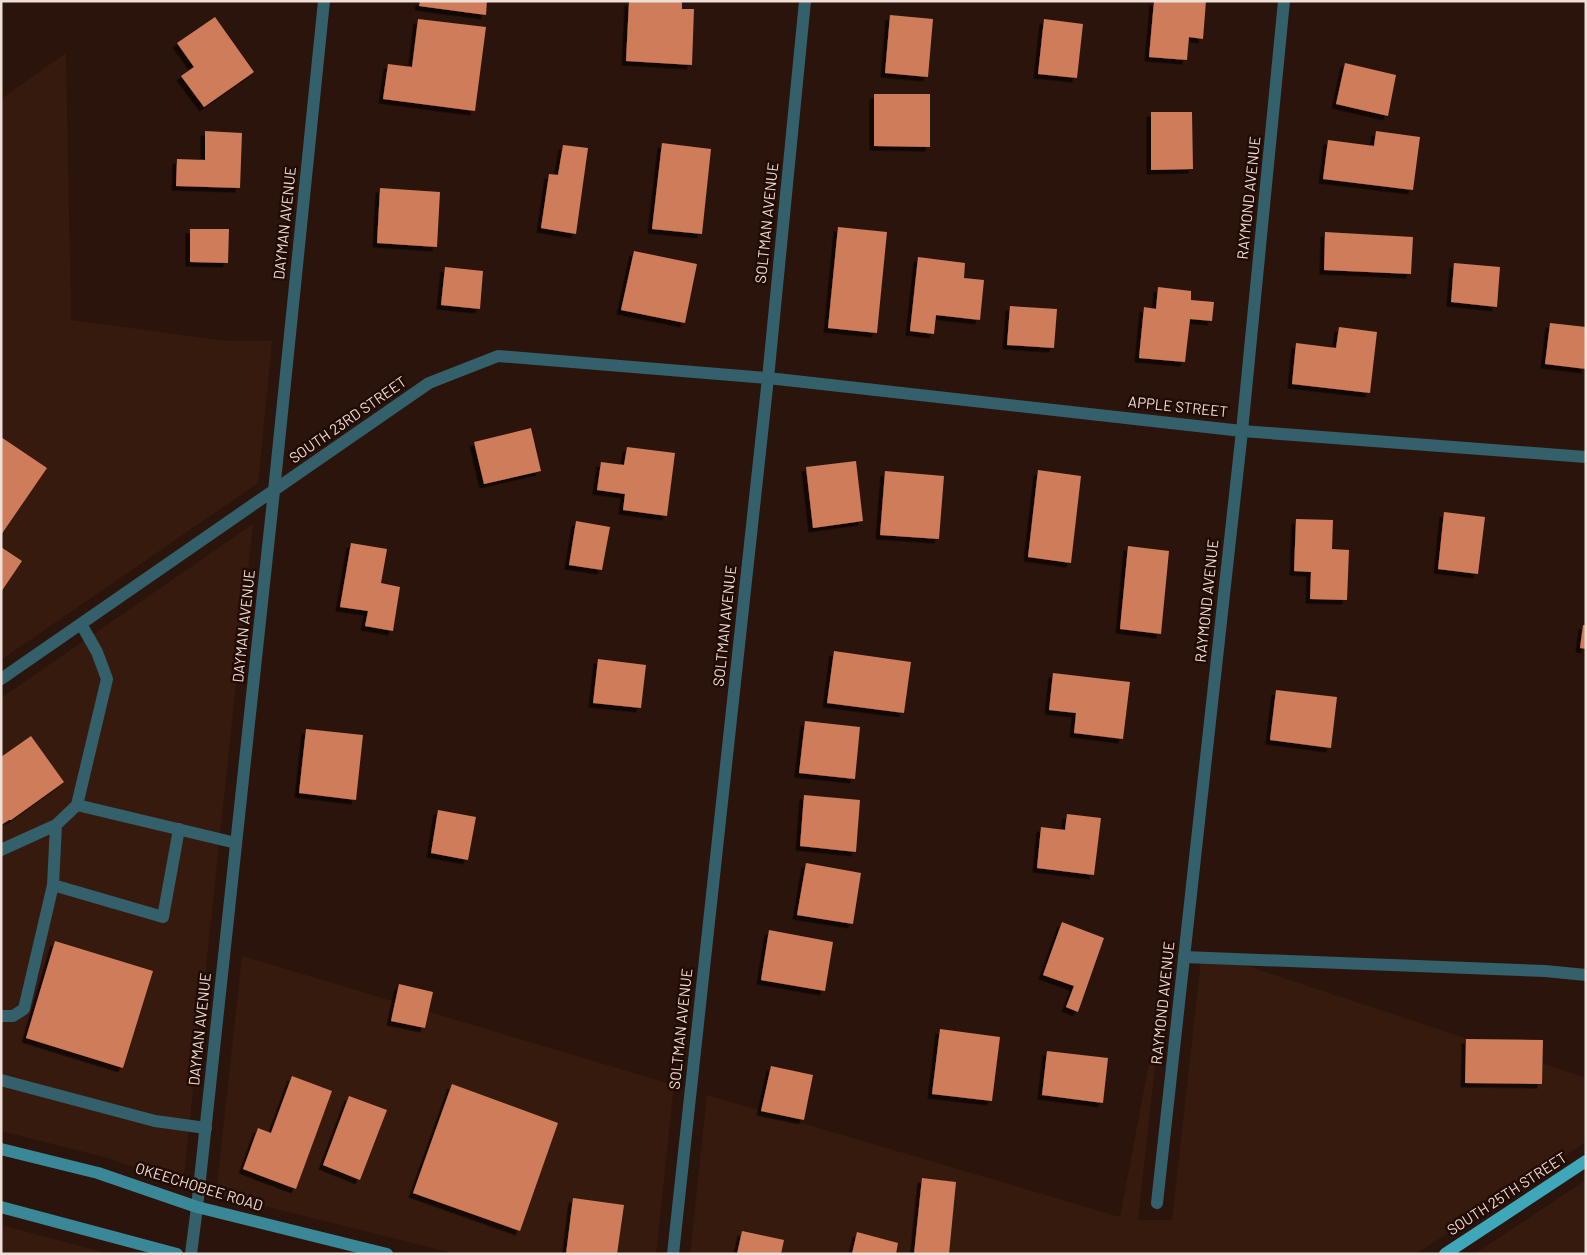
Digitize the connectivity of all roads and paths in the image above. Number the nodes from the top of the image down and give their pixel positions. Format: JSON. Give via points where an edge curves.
{"nodes":[{"id":1,"x":324,"y":1,"type":"edge"},
{"id":2,"x":805,"y":1,"type":"edge"},
{"id":3,"x":1284,"y":1,"type":"edge"},
{"id":4,"x":768,"y":378,"type":"junction"},
{"id":5,"x":1242,"y":431,"type":"junction"},
{"id":6,"x":1586,"y":457,"type":"edge"},
{"id":7,"x":274,"y":491,"type":"junction"},
{"id":8,"x":81,"y":624,"type":"junction"},
{"id":9,"x":1,"y":679,"type":"edge"},
{"id":10,"x":77,"y":805,"type":"junction"},
{"id":11,"x":56,"y":825,"type":"junction"},
{"id":12,"x":179,"y":829,"type":"junction"},
{"id":13,"x":236,"y":843,"type":"junction"},
{"id":14,"x":1,"y":850,"type":"edge"},
{"id":15,"x":53,"y":885,"type":"junction"},
{"id":16,"x":1184,"y":957,"type":"junction"},
{"id":17,"x":1586,"y":975,"type":"edge"},
{"id":18,"x":1,"y":1016,"type":"edge"},
{"id":19,"x":1,"y":1080,"type":"edge"},
{"id":20,"x":206,"y":1128,"type":"junction"},
{"id":21,"x":1,"y":1149,"type":"edge"},
{"id":22,"x":1586,"y":1161,"type":"edge"},
{"id":23,"x":1157,"y":1203,"type":"dead end"},
{"id":24,"x":1,"y":1207,"type":"edge"},
{"id":25,"x":198,"y":1207,"type":"junction"},
{"id":26,"x":177,"y":1254,"type":"edge"},
{"id":27,"x":191,"y":1254,"type":"edge"},
{"id":28,"x":387,"y":1254,"type":"edge"},
{"id":29,"x":673,"y":1254,"type":"edge"},
{"id":30,"x":1445,"y":1254,"type":"edge"}],
"edges":[{"from":1,"to":7,"type":"street","name":"DAYMAN AVENUE"},
{"from":2,"to":4,"type":"street","name":"SOLTMAN AVENUE"},
{"from":3,"to":5,"type":"street","name":"RAYMOND AVENUE"},
{"from":4,"to":5,"type":"street","name":"APPLE STREET"},
{"from":4,"to":7,"type":"street","name":"SOUTH 23RD STREET","via":[[498,356],[429,383]]},
{"from":4,"to":29,"type":"street","name":"SOLTMAN AVENUE"},
{"from":5,"to":6,"type":"street","name":"APPLE STREET"},
{"from":5,"to":16,"type":"street","name":"RAYMOND AVENUE"},
{"from":7,"to":8,"type":"street","name":"SOUTH 23RD STREET"},
{"from":7,"to":13,"type":"street","name":"DAYMAN AVENUE"},
{"from":8,"to":9,"type":"street","name":"SOUTH 23RD STREET"},
{"from":8,"to":10,"type":"street","via":[[107,679]]},
{"from":10,"to":11,"type":"street"},
{"from":10,"to":12,"type":"street"},
{"from":11,"to":14,"type":"street"},
{"from":11,"to":15,"type":"street"},
{"from":12,"to":13,"type":"street"},
{"from":12,"to":15,"type":"street","via":[[163,917]]},
{"from":13,"to":20,"type":"street","name":"DAYMAN AVENUE"},
{"from":15,"to":18,"type":"street","via":[[24,1009],[13,1016]]},
{"from":16,"to":17,"type":"street"},
{"from":16,"to":23,"type":"street","name":"RAYMOND AVENUE"},
{"from":19,"to":20,"type":"street","via":[[154,1121]]},
{"from":20,"to":25,"type":"street","name":"DAYMAN AVENUE"},
{"from":21,"to":25,"type":"main road","name":"OKEECHOBEE ROAD","via":[[98,1173]]},
{"from":22,"to":30,"type":"main road","name":"SOUTH 25TH STREET"},
{"from":24,"to":26,"type":"main road"},
{"from":25,"to":27,"type":"street","name":"DAYMAN AVENUE"},
{"from":25,"to":28,"type":"main road","name":"OKEECHOBEE ROAD"}]}
